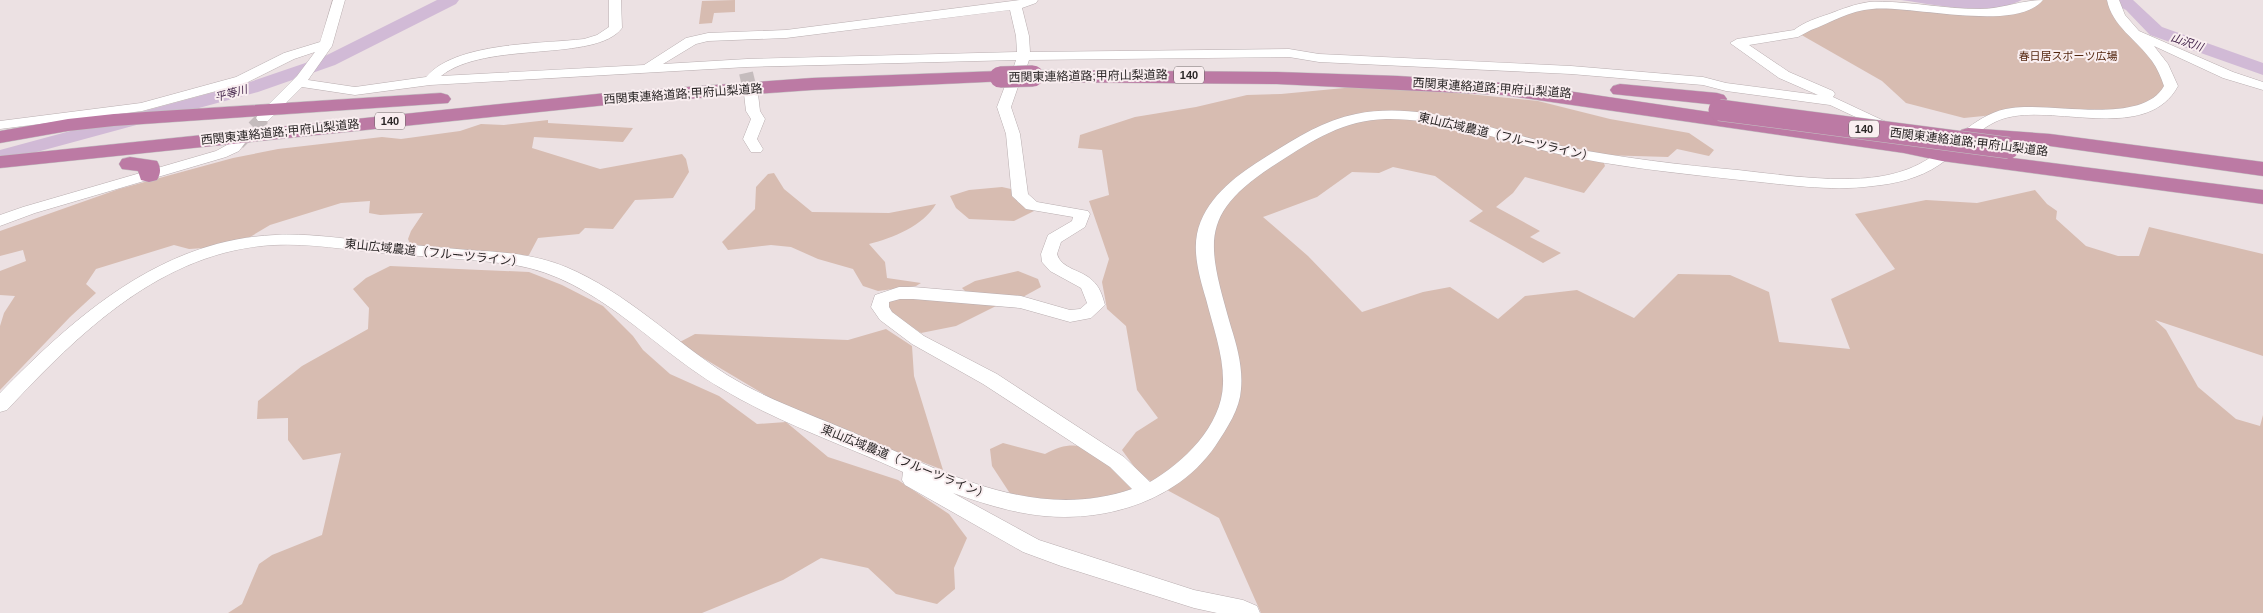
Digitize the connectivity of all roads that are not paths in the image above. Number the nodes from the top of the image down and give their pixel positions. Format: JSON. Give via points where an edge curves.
{"nodes":[{"id":1,"x":339,"y":0,"type":"edge"},
{"id":2,"x":615,"y":0,"type":"edge"},
{"id":3,"x":1032,"y":0,"type":"edge"},
{"id":4,"x":1842,"y":0,"type":"edge"},
{"id":5,"x":2037,"y":0,"type":"edge"},
{"id":6,"x":2111,"y":1,"type":"edge"},
{"id":7,"x":1870,"y":4,"type":"junction"},
{"id":8,"x":1015,"y":6,"type":"junction"},
{"id":9,"x":2133,"y":32,"type":"junction"},
{"id":10,"x":321,"y":51,"type":"junction"},
{"id":11,"x":748,"y":65,"type":"junction"},
{"id":12,"x":647,"y":68,"type":"junction"},
{"id":13,"x":1018,"y":72,"type":"junction"},
{"id":14,"x":1345,"y":79,"type":"junction"},
{"id":15,"x":430,"y":81,"type":"junction"},
{"id":16,"x":300,"y":83,"type":"junction"},
{"id":17,"x":812,"y":84,"type":"junction"},
{"id":18,"x":2263,"y":86,"type":"edge"},
{"id":19,"x":1833,"y":101,"type":"junction"},
{"id":20,"x":1720,"y":110,"type":"junction"},
{"id":21,"x":268,"y":114,"type":"junction"},
{"id":22,"x":0,"y":125,"type":"edge"},
{"id":23,"x":1970,"y":134,"type":"junction"},
{"id":24,"x":0,"y":137,"type":"edge"},
{"id":25,"x":236,"y":145,"type":"junction"},
{"id":26,"x":756,"y":149,"type":"dead end"},
{"id":27,"x":1942,"y":155,"type":"junction"},
{"id":28,"x":130,"y":164,"type":"junction"},
{"id":29,"x":2263,"y":169,"type":"edge"},
{"id":30,"x":3,"y":170,"type":"edge"},
{"id":31,"x":149,"y":175,"type":"junction"},
{"id":32,"x":2263,"y":182,"type":"edge"},
{"id":33,"x":2263,"y":197,"type":"edge"},
{"id":34,"x":0,"y":221,"type":"edge"},
{"id":35,"x":0,"y":405,"type":"edge"},
{"id":36,"x":912,"y":468,"type":"junction"},
{"id":37,"x":1147,"y":492,"type":"junction"},
{"id":38,"x":1249,"y":613,"type":"edge"}],
"edges":[{"from":1,"to":10,"type":"street","via":[[330,34]]},
{"from":2,"to":15,"type":"street","via":[[616,28],[603,38],[582,44],[468,58],[445,66]]},
{"from":3,"to":8,"type":"street"},
{"from":4,"to":7,"type":"street"},
{"from":5,"to":7,"type":"street","via":[[2013,10],[1990,12]]},
{"from":6,"to":9,"type":"street","name":"東山広域農道（フルーツライン）"},
{"from":7,"to":19,"type":"street","via":[[1806,27],[1798,33],[1737,43],[1784,75],[1828,93]]},
{"from":8,"to":11,"type":"street","via":[[786,34]]},
{"from":8,"to":13,"type":"street","via":[[1022,32]]},
{"from":9,"to":18,"type":"street","via":[[2228,75]]},
{"from":9,"to":23,"type":"street","name":"東山広域農道（フルーツライン）","via":[[2157,58],[2171,86],[2154,104],[2130,112],[2012,112],[1996,116]]},
{"from":10,"to":16,"type":"street"},
{"from":10,"to":22,"type":"street","via":[[290,56],[242,80],[142,107]]},
{"from":11,"to":12,"type":"street"},
{"from":11,"to":12,"type":"street","via":[[708,37],[691,41]]},
{"from":11,"to":13,"type":"street"},
{"from":11,"to":17,"type":"highway","name":"西関東連絡道路;甲府山梨道路","number":"140"},
{"from":11,"to":25,"type":"highway"},
{"from":11,"to":26,"type":"street","via":[[753,111],[758,118],[750,139]]},
{"from":11,"to":30,"type":"highway","name":"西関東連絡道路;甲府山梨道路","number":"140","via":[[480,111],[38,158]]},
{"from":12,"to":15,"type":"street"},
{"from":13,"to":14,"type":"highway","name":"西関東連絡道路;甲府山梨道路","number":"140"},
{"from":13,"to":17,"type":"highway","name":"西関東連絡道路;甲府山梨道路","number":"140"},
{"from":13,"to":19,"type":"street","via":[[1290,53],[1319,58],[1571,70],[1689,80]]},
{"from":13,"to":37,"type":"street","via":[[1004,107],[1013,134],[1020,196],[1032,206],[1082,214],[1079,224],[1054,239],[1049,255],[1060,270],[1084,280],[1092,288],[1096,305],[1085,314],[1070,316],[1020,302],[899,293],[881,299],[880,307],[886,316],[918,340],[990,379],[1117,462]]},
{"from":14,"to":20,"type":"highway","name":"西関東連絡道路;甲府山梨道路","number":"140","via":[[1504,89]]},
{"from":14,"to":20,"type":"highway","via":[[1587,88]]},
{"from":15,"to":16,"type":"street","via":[[355,91]]},
{"from":16,"to":21,"type":"street"},
{"from":17,"to":21,"type":"highway","via":[[518,94]]},
{"from":19,"to":27,"type":"street"},
{"from":20,"to":23,"type":"highway"},
{"from":20,"to":27,"type":"highway"},
{"from":20,"to":32,"type":"highway","name":"西関東連絡道路;甲府山梨道路","number":"140","bridge":true},
{"from":21,"to":24,"type":"highway","via":[[204,112],[68,125]]},
{"from":23,"to":27,"type":"street","name":"東山広域農道（フルーツライン）"},
{"from":23,"to":29,"type":"highway","via":[[2050,140]]},
{"from":25,"to":28,"type":"highway"},
{"from":25,"to":31,"type":"street","via":[[221,154]]},
{"from":27,"to":33,"type":"highway"},
{"from":27,"to":37,"type":"street","name":"東山広域農道（フルーツライン）","via":[[1932,164],[1875,182],[1800,182],[1603,159],[1438,120],[1408,116],[1371,115],[1329,126],[1238,183],[1214,211],[1206,229],[1204,250],[1230,355],[1232,392],[1220,424],[1195,459]]},
{"from":28,"to":30,"type":"highway"},
{"from":28,"to":31,"type":"highway","via":[[149,166]]},
{"from":31,"to":34,"type":"street"},
{"from":35,"to":36,"type":"street","name":"東山広域農道（フルーツライン）","via":[[89,318],[152,276],[189,260],[240,245],[283,240],[336,243],[524,260],[557,270],[615,303],[724,382],[787,414]]},
{"from":36,"to":37,"type":"street","name":"東山広域農道（フルーツライン）","via":[[1019,506],[1055,510],[1110,505]]},
{"from":36,"to":38,"type":"street","via":[[912,480],[1032,546],[1194,599]]}]}
